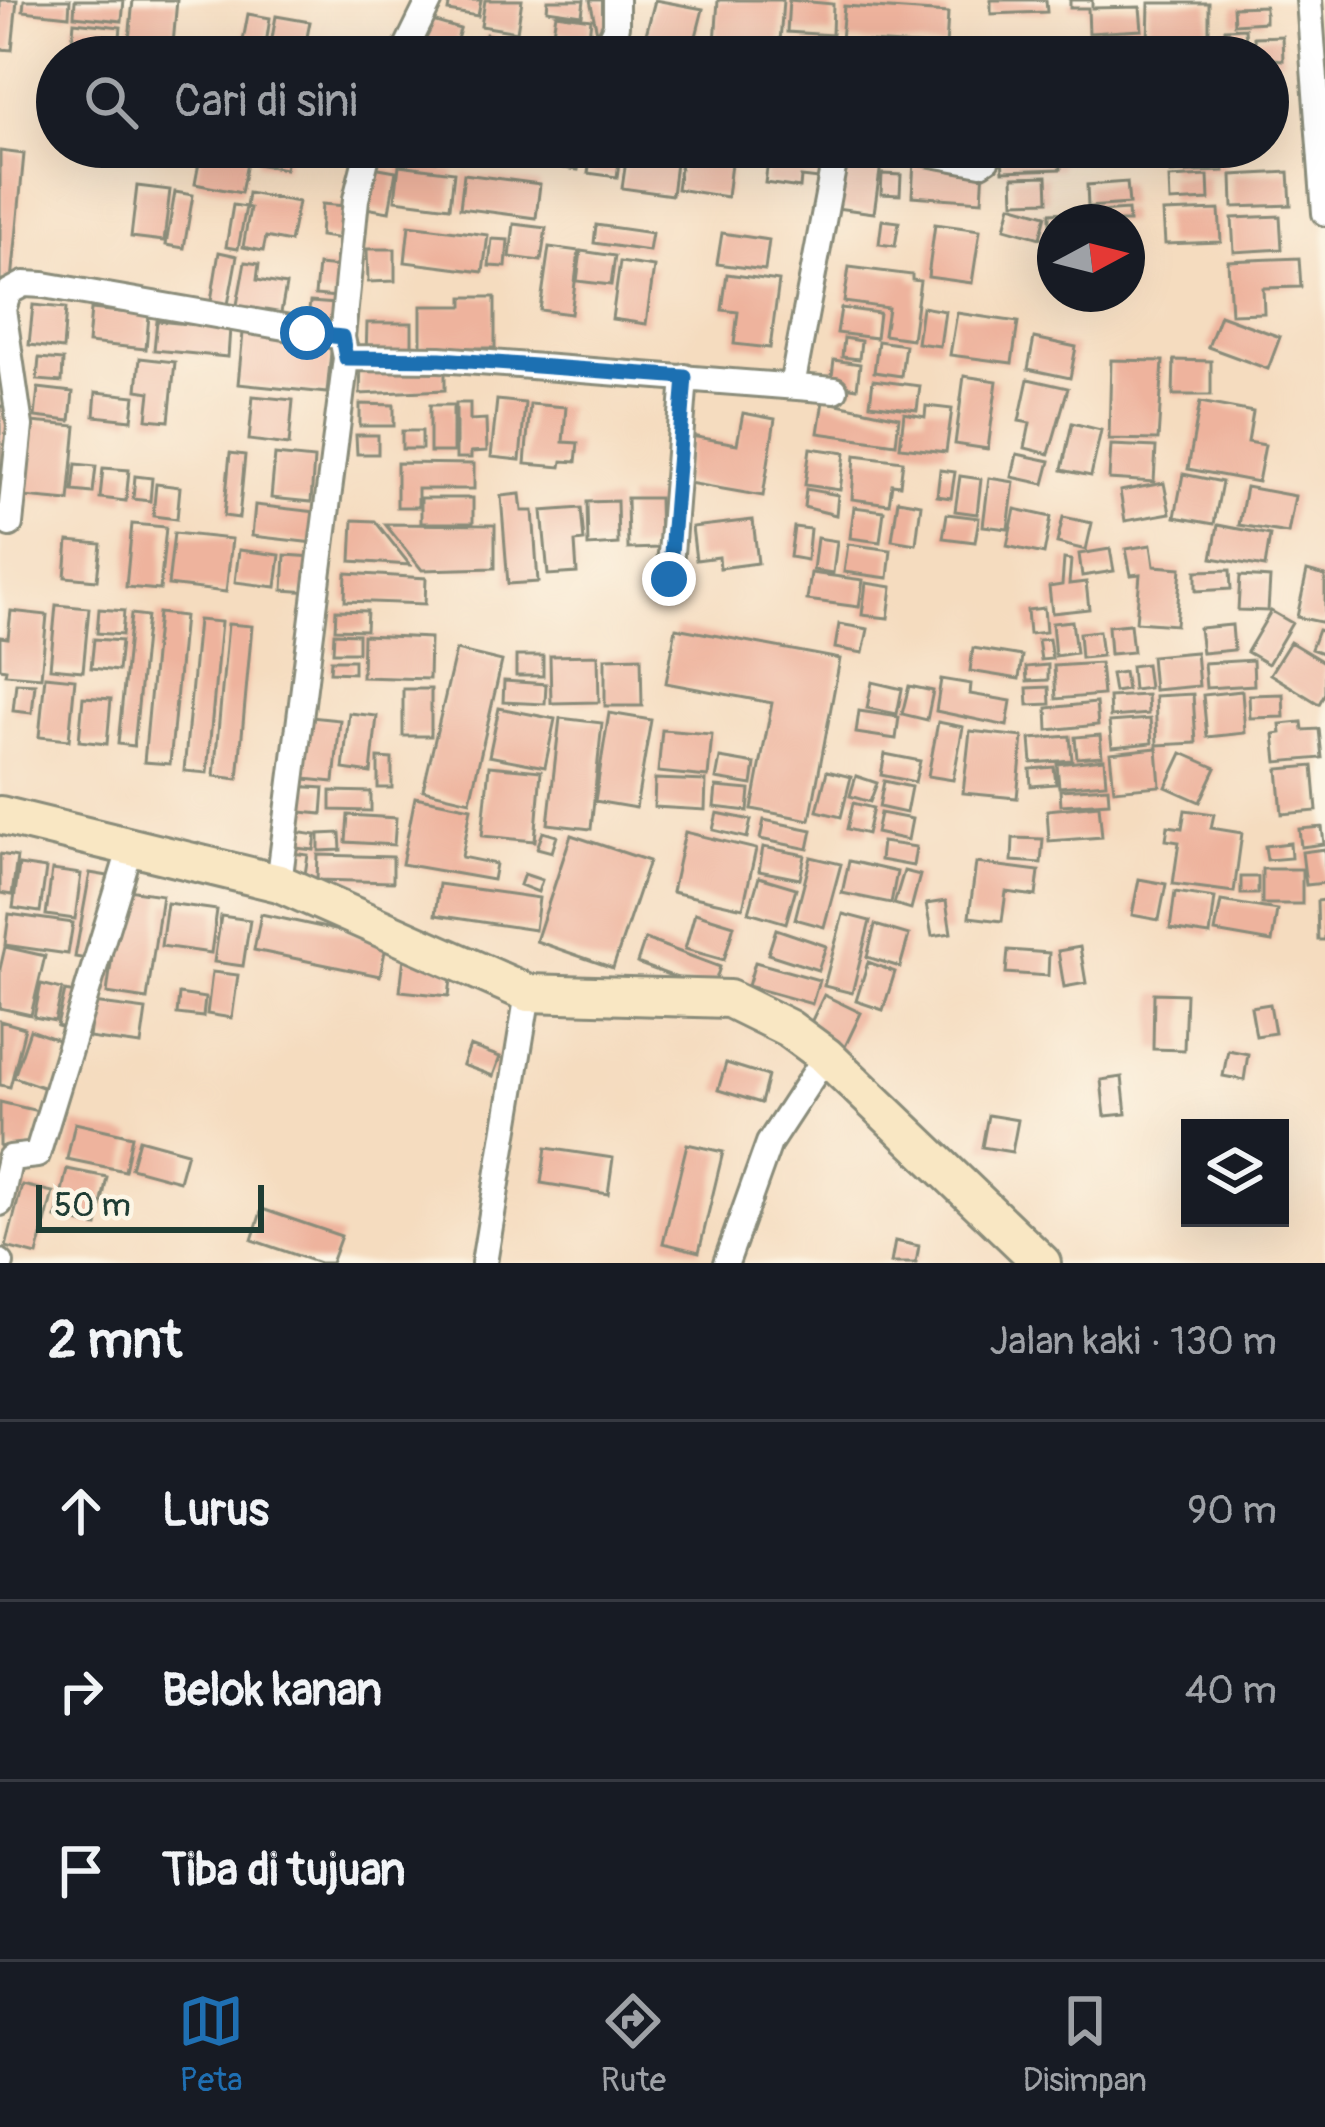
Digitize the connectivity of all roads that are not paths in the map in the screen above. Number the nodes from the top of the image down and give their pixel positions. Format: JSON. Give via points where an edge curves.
{"nodes":[{"id":1,"x":430,"y":0,"type":"edge"},
{"id":2,"x":616,"y":0,"type":"edge"},
{"id":3,"x":1309,"y":0,"type":"edge"},
{"id":4,"x":412,"y":36,"type":"edge"},
{"id":5,"x":611,"y":36,"type":"edge"},
{"id":6,"x":364,"y":168,"type":"edge"},
{"id":7,"x":833,"y":168,"type":"edge"},
{"id":8,"x":1325,"y":213,"type":"edge"},
{"id":9,"x":344,"y":347,"type":"junction"},
{"id":10,"x":685,"y":377,"type":"junction"},
{"id":11,"x":792,"y":386,"type":"junction"},
{"id":12,"x":835,"y":390,"type":"dead end"},
{"id":13,"x":10,"y":524,"type":"dead end"},
{"id":14,"x":669,"y":579,"type":"dead end"},
{"id":15,"x":0,"y":815,"type":"edge"},
{"id":16,"x":131,"y":847,"type":"junction"},
{"id":17,"x":279,"y":883,"type":"junction"},
{"id":18,"x":528,"y":993,"type":"junction"},
{"id":19,"x":826,"y":1056,"type":"junction"},
{"id":20,"x":0,"y":1203,"type":"edge"},
{"id":21,"x":484,"y":1263,"type":"edge"},
{"id":22,"x":726,"y":1263,"type":"edge"},
{"id":23,"x":1042,"y":1263,"type":"edge"}],
"edges":[{"from":1,"to":4,"type":"street"},
{"from":2,"to":5,"type":"street"},
{"from":3,"to":8,"type":"street"},
{"from":6,"to":9,"type":"street"},
{"from":7,"to":11,"type":"street"},
{"from":9,"to":10,"type":"street"},
{"from":9,"to":13,"type":"street","via":[[24,284],[9,292],[3,309],[20,426]]},
{"from":9,"to":17,"type":"street"},
{"from":10,"to":11,"type":"street"},
{"from":10,"to":14,"type":"street"},
{"from":11,"to":12,"type":"street"},
{"from":15,"to":16,"type":"street"},
{"from":16,"to":17,"type":"street"},
{"from":16,"to":20,"type":"street","via":[[37,1155],[10,1158]]},
{"from":17,"to":18,"type":"street"},
{"from":18,"to":19,"type":"street","via":[[729,999]]},
{"from":18,"to":21,"type":"street"},
{"from":19,"to":22,"type":"street","via":[[769,1143]]},
{"from":19,"to":23,"type":"street"}]}
